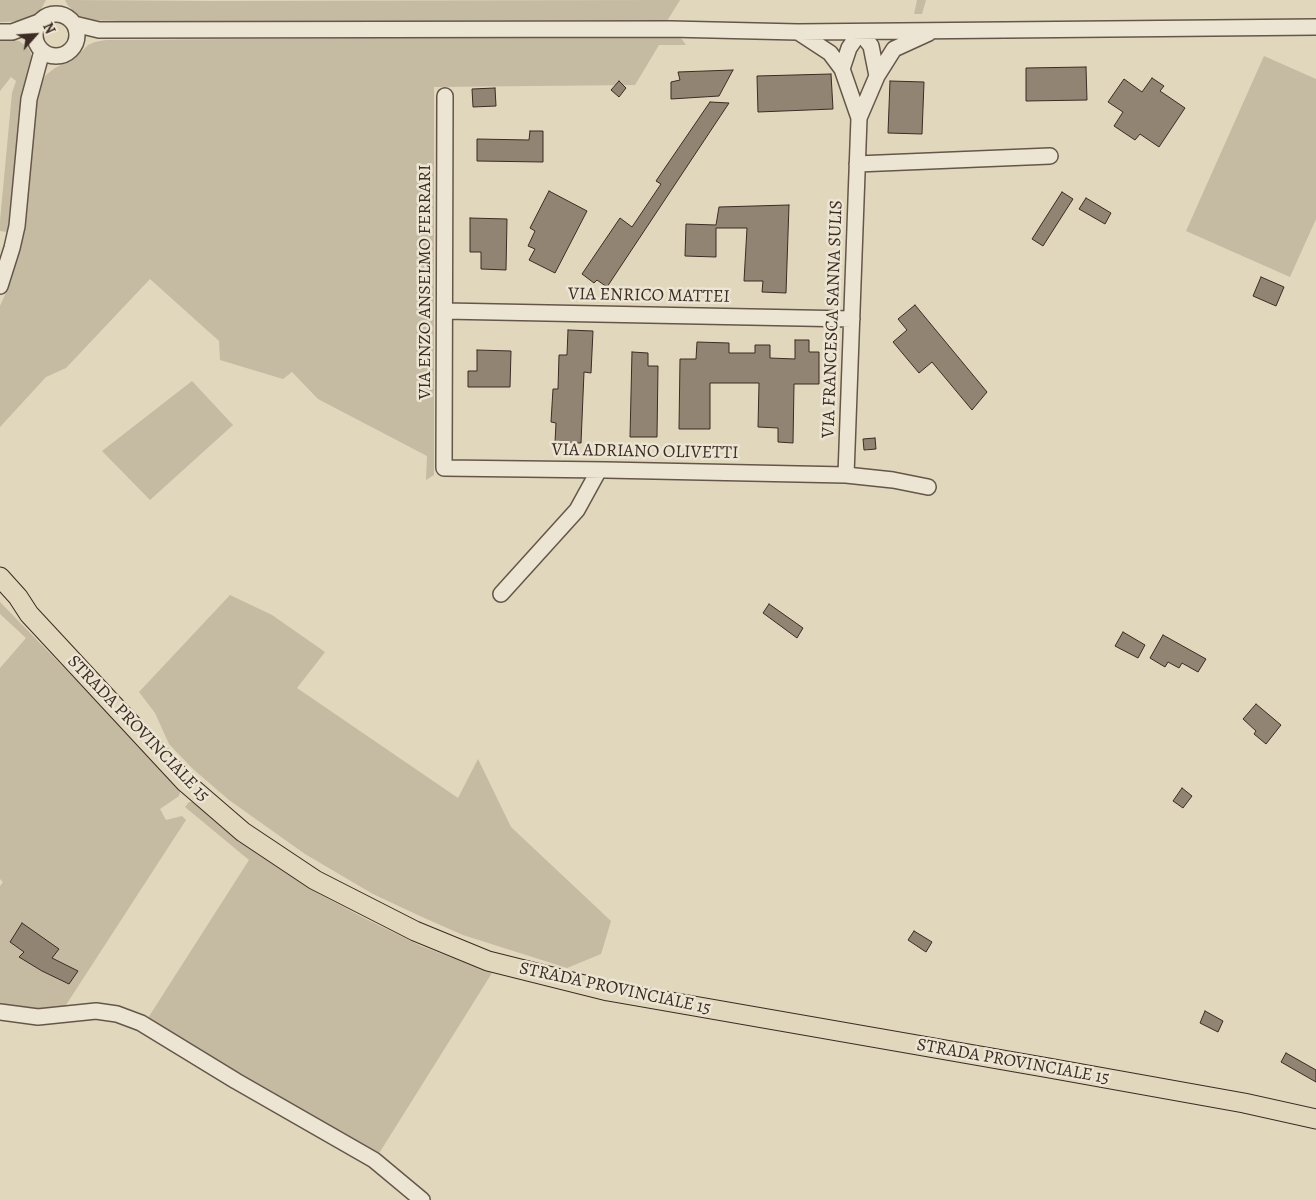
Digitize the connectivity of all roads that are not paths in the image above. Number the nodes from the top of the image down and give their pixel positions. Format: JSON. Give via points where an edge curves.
{"nodes":[{"id":1,"x":39,"y":22,"type":"junction"},
{"id":2,"x":74,"y":24,"type":"junction"},
{"id":3,"x":1316,"y":27,"type":"edge"},
{"id":4,"x":99,"y":30,"type":"junction"},
{"id":5,"x":934,"y":30,"type":"junction"},
{"id":6,"x":6,"y":32,"type":"edge"},
{"id":7,"x":798,"y":32,"type":"junction"},
{"id":8,"x":860,"y":32,"type":"junction"},
{"id":9,"x":75,"y":45,"type":"junction"},
{"id":10,"x":39,"y":48,"type":"junction"},
{"id":11,"x":842,"y":69,"type":"junction"},
{"id":12,"x":877,"y":76,"type":"junction"},
{"id":13,"x":445,"y":96,"type":"dead end"},
{"id":14,"x":859,"y":118,"type":"junction"},
{"id":15,"x":1050,"y":156,"type":"dead end"},
{"id":16,"x":857,"y":164,"type":"junction"},
{"id":17,"x":0,"y":286,"type":"edge"},
{"id":18,"x":445,"y":311,"type":"junction"},
{"id":19,"x":852,"y":319,"type":"junction"},
{"id":20,"x":444,"y":468,"type":"joint"},
{"id":21,"x":599,"y":470,"type":"junction"},
{"id":22,"x":846,"y":475,"type":"junction"},
{"id":23,"x":928,"y":487,"type":"dead end"},
{"id":24,"x":0,"y":577,"type":"edge"},
{"id":25,"x":0,"y":590,"type":"edge"},
{"id":26,"x":501,"y":594,"type":"dead end"},
{"id":27,"x":29,"y":614,"type":"junction"},
{"id":28,"x":0,"y":1012,"type":"edge"},
{"id":29,"x":1316,"y":1119,"type":"edge"},
{"id":30,"x":422,"y":1200,"type":"edge"}],
"edges":[{"from":1,"to":2,"type":"street","via":[[60,14]]},
{"from":1,"to":6,"type":"street"},
{"from":1,"to":10,"type":"street","via":[[35,33]]},
{"from":2,"to":4,"type":"street"},
{"from":2,"to":9,"type":"street","via":[[77,34]]},
{"from":3,"to":5,"type":"street"},
{"from":4,"to":7,"type":"street","via":[[670,29]]},
{"from":4,"to":9,"type":"street"},
{"from":5,"to":8,"type":"street"},
{"from":5,"to":12,"type":"street","name":"VIA FRANCESCA SANNA SULIS","via":[[894,50]]},
{"from":6,"to":10,"type":"street","via":[[26,38]]},
{"from":7,"to":8,"type":"street"},
{"from":7,"to":11,"type":"street","name":"VIA FRANCESCA SANNA SULIS","via":[[830,53]]},
{"from":8,"to":11,"type":"street"},
{"from":8,"to":12,"type":"street","via":[[871,46]]},
{"from":9,"to":10,"type":"street","via":[[57,57]]},
{"from":10,"to":17,"type":"street","via":[[29,99],[17,226]]},
{"from":11,"to":14,"type":"street","name":"VIA FRANCESCA SANNA SULIS"},
{"from":12,"to":14,"type":"street","name":"VIA FRANCESCA SANNA SULIS"},
{"from":13,"to":18,"type":"street","name":"VIA ENZO ANSELMO FERRARI"},
{"from":14,"to":16,"type":"street","name":"VIA FRANCESCA SANNA SULIS"},
{"from":15,"to":16,"type":"street"},
{"from":16,"to":19,"type":"street","name":"VIA FRANCESCA SANNA SULIS"},
{"from":18,"to":19,"type":"street","name":"VIA ENRICO MATTEI"},
{"from":18,"to":20,"type":"street","name":"VIA ENZO ANSELMO FERRARI"},
{"from":19,"to":22,"type":"street","name":"VIA FRANCESCA SANNA SULIS"},
{"from":20,"to":21,"type":"street","name":"VIA ADRIANO OLIVETTI"},
{"from":21,"to":22,"type":"street","name":"VIA ADRIANO OLIVETTI"},
{"from":21,"to":26,"type":"street","via":[[577,510]]},
{"from":22,"to":23,"type":"street","name":"VIA ADRIANO OLIVETTI"},
{"from":24,"to":27,"type":"main road","name":"STRADA PROVINCIALE 15"},
{"from":25,"to":27,"type":"main road","name":"STRADA PROVINCIALE 15"},
{"from":27,"to":29,"type":"main road","name":"STRADA PROVINCIALE 15","via":[[185,782],[243,832],[315,880],[416,931],[488,961],[603,990],[1244,1103]]},
{"from":28,"to":30,"type":"street","via":[[38,1018],[96,1011],[117,1014],[141,1023],[374,1160]]}]}
